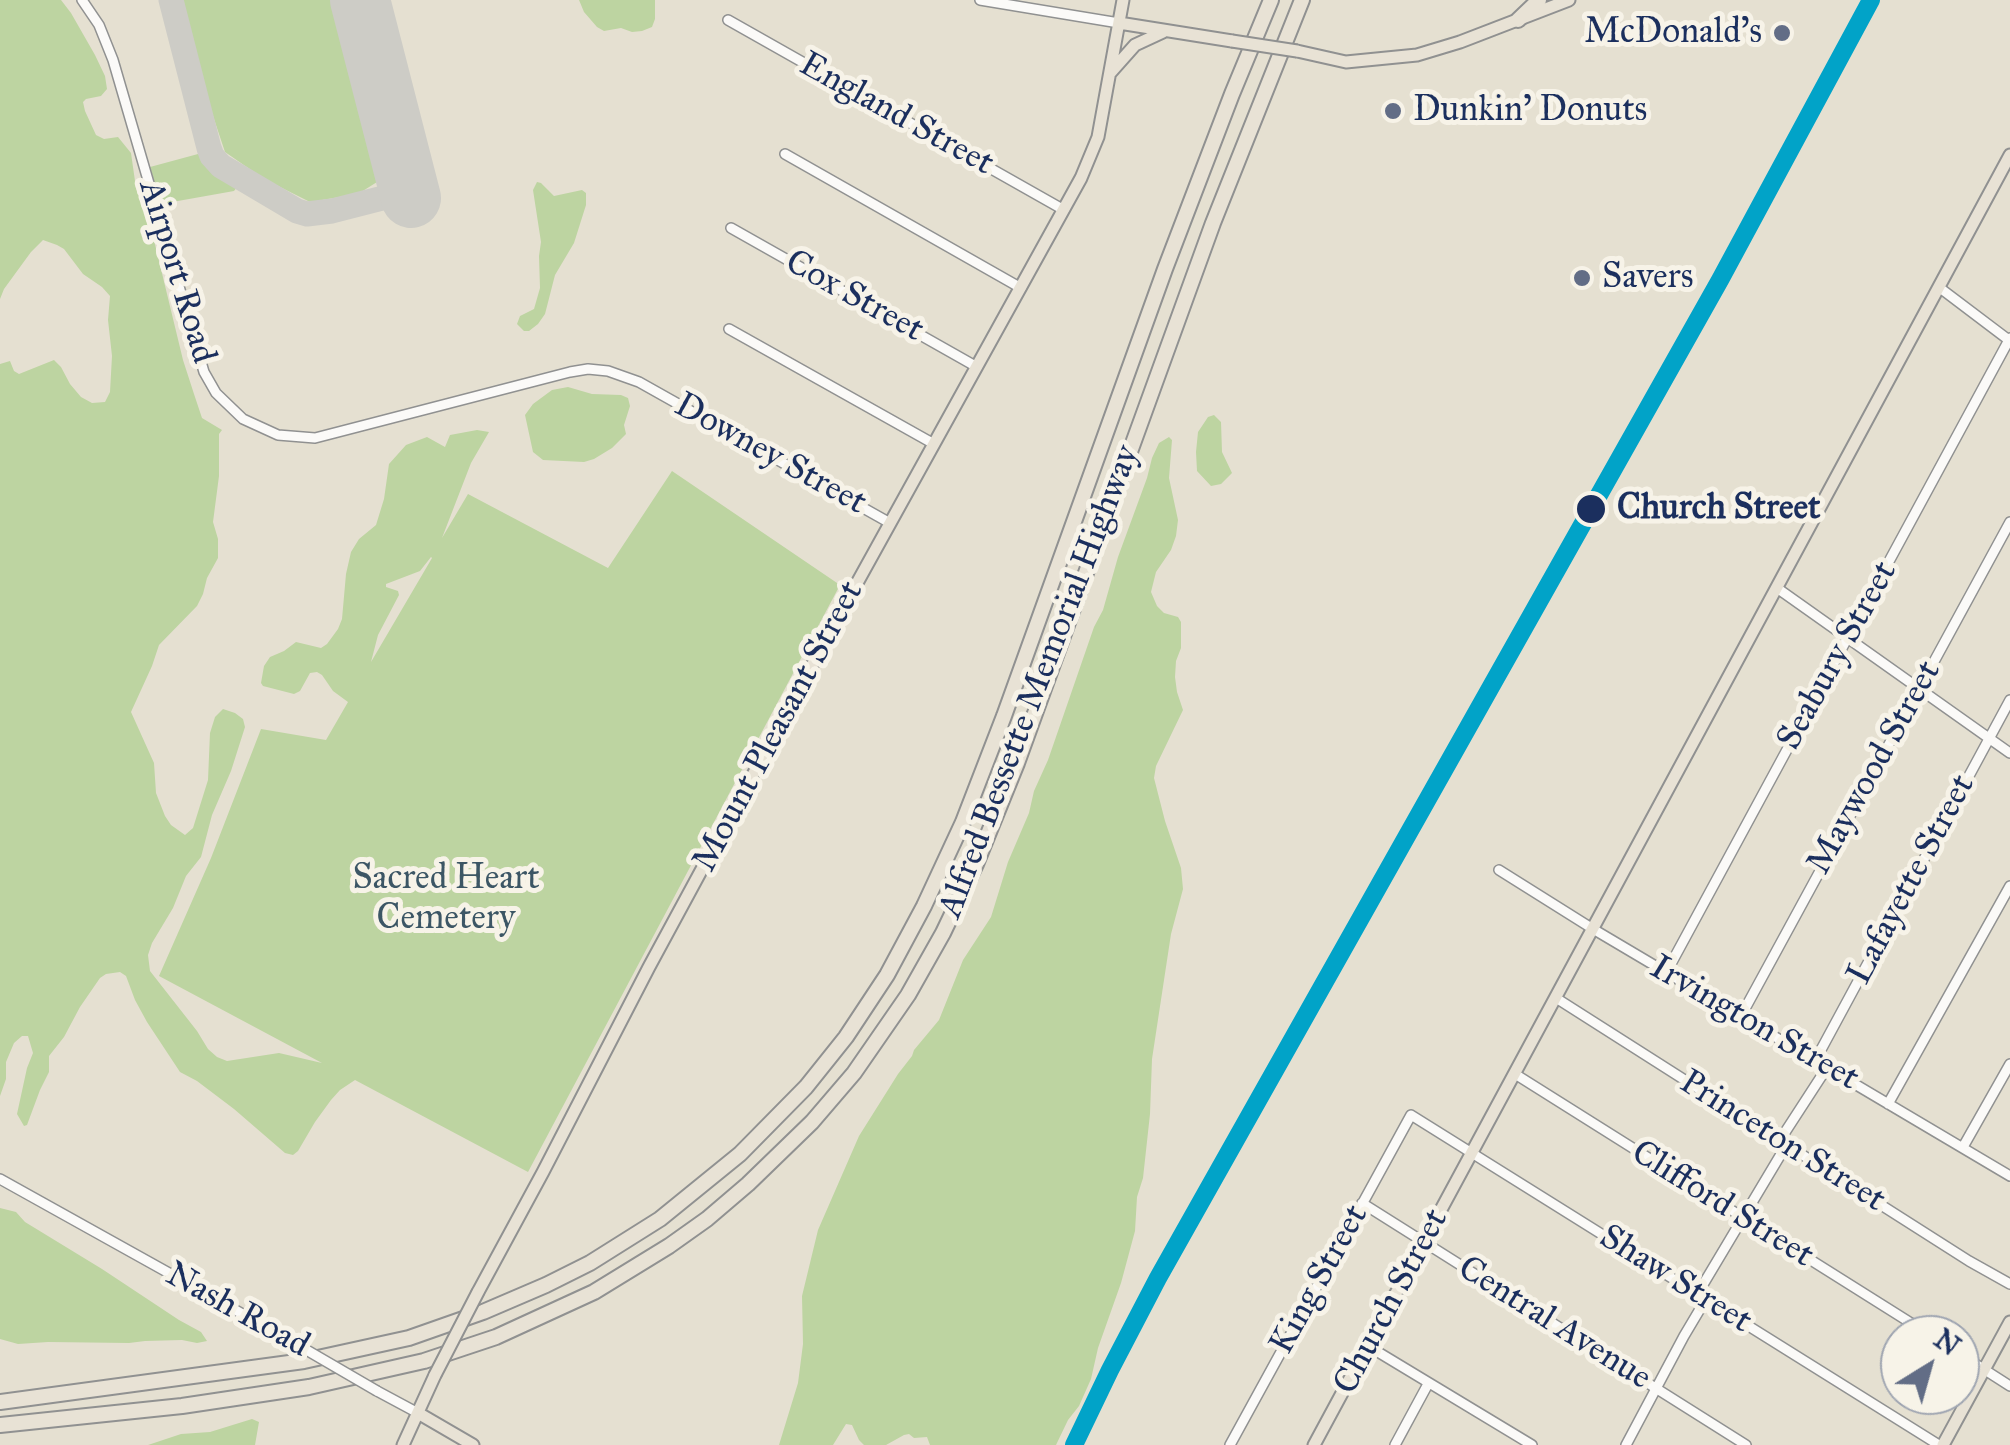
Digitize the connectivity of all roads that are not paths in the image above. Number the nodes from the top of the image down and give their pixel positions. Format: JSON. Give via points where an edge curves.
{"nodes":[{"id":1,"x":82,"y":0,"type":"edge"},
{"id":2,"x":980,"y":0,"type":"edge"},
{"id":3,"x":1123,"y":0,"type":"edge"},
{"id":4,"x":1302,"y":0,"type":"edge"},
{"id":5,"x":1539,"y":0,"type":"edge"},
{"id":6,"x":1569,"y":0,"type":"edge"},
{"id":7,"x":1269,"y":3,"type":"edge"},
{"id":8,"x":728,"y":20,"type":"dead end"},
{"id":9,"x":1518,"y":20,"type":"junction"},
{"id":10,"x":1119,"y":23,"type":"junction"},
{"id":11,"x":1167,"y":31,"type":"junction"},
{"id":12,"x":1109,"y":75,"type":"junction"},
{"id":13,"x":785,"y":154,"type":"dead end"},
{"id":14,"x":2010,"y":155,"type":"edge"},
{"id":15,"x":1064,"y":210,"type":"junction"},
{"id":16,"x":730,"y":228,"type":"dead end"},
{"id":17,"x":1021,"y":288,"type":"junction"},
{"id":18,"x":1940,"y":288,"type":"junction"},
{"id":19,"x":728,"y":328,"type":"dead end"},
{"id":20,"x":2010,"y":340,"type":"edge"},
{"id":21,"x":978,"y":367,"type":"junction"},
{"id":22,"x":650,"y":388,"type":"joint"},
{"id":23,"x":934,"y":444,"type":"junction"},
{"id":24,"x":2010,"y":522,"type":"edge"},
{"id":25,"x":890,"y":523,"type":"junction"},
{"id":26,"x":1777,"y":588,"type":"junction"},
{"id":27,"x":1848,"y":638,"type":"junction"},
{"id":28,"x":1918,"y":689,"type":"junction"},
{"id":29,"x":2010,"y":700,"type":"edge"},
{"id":30,"x":1989,"y":738,"type":"junction"},
{"id":31,"x":2010,"y":753,"type":"edge"},
{"id":32,"x":1499,"y":870,"type":"dead end"},
{"id":33,"x":2010,"y":886,"type":"edge"},
{"id":34,"x":1593,"y":930,"type":"junction"},
{"id":35,"x":1666,"y":973,"type":"junction"},
{"id":36,"x":1556,"y":998,"type":"junction"},
{"id":37,"x":1741,"y":1016,"type":"junction"},
{"id":38,"x":1816,"y":1060,"type":"junction"},
{"id":39,"x":2010,"y":1064,"type":"edge"},
{"id":40,"x":1828,"y":1066,"type":"junction"},
{"id":41,"x":1514,"y":1074,"type":"junction"},
{"id":42,"x":1888,"y":1104,"type":"junction"},
{"id":43,"x":1411,"y":1115,"type":"joint"},
{"id":44,"x":1784,"y":1142,"type":"junction"},
{"id":45,"x":1962,"y":1147,"type":"junction"},
{"id":46,"x":1472,"y":1152,"type":"junction"},
{"id":47,"x":2010,"y":1176,"type":"edge"},
{"id":48,"x":0,"y":1179,"type":"edge"},
{"id":49,"x":1362,"y":1203,"type":"junction"},
{"id":50,"x":1742,"y":1217,"type":"junction"},
{"id":51,"x":1424,"y":1243,"type":"junction"},
{"id":52,"x":2010,"y":1284,"type":"edge"},
{"id":53,"x":1702,"y":1296,"type":"junction"},
{"id":54,"x":1898,"y":1315,"type":"edge"},
{"id":55,"x":2010,"y":1322,"type":"edge"},
{"id":56,"x":1368,"y":1346,"type":"junction"},
{"id":57,"x":1980,"y":1366,"type":"edge"},
{"id":58,"x":1984,"y":1369,"type":"junction"},
{"id":59,"x":1428,"y":1384,"type":"junction"},
{"id":60,"x":2010,"y":1386,"type":"edge"},
{"id":61,"x":1658,"y":1388,"type":"junction"},
{"id":62,"x":0,"y":1402,"type":"edge"},
{"id":63,"x":418,"y":1413,"type":"junction"},
{"id":64,"x":0,"y":1425,"type":"edge"},
{"id":65,"x":403,"y":1445,"type":"edge"},
{"id":66,"x":473,"y":1445,"type":"edge"},
{"id":67,"x":1230,"y":1445,"type":"edge"},
{"id":68,"x":1314,"y":1445,"type":"edge"},
{"id":69,"x":1396,"y":1445,"type":"edge"},
{"id":70,"x":1532,"y":1445,"type":"edge"},
{"id":71,"x":1626,"y":1445,"type":"edge"},
{"id":72,"x":1746,"y":1445,"type":"edge"},
{"id":73,"x":1941,"y":1445,"type":"edge"}],
"edges":[{"from":1,"to":22,"type":"street","name":"Airport Road","via":[[116,69],[200,360],[216,393],[244,420],[278,435],[315,438],[580,370],[618,373]]},
{"from":2,"to":10,"type":"street"},
{"from":3,"to":10,"type":"main road","name":"Mount Pleasant Street"},
{"from":4,"to":64,"type":"highway","name":"Alfred Bessette Memorial Highway","via":[[981,852],[908,995],[812,1122],[669,1246],[594,1292],[496,1337],[298,1389]]},
{"from":5,"to":9,"type":"highway"},
{"from":6,"to":9,"type":"main road"},
{"from":7,"to":62,"type":"highway","name":"Alfred Bessette Memorial Highway","via":[[962,822],[887,975],[806,1087],[740,1154],[660,1219],[565,1276],[483,1312],[320,1358]]},
{"from":8,"to":15,"type":"street","name":"England Street"},
{"from":9,"to":11,"type":"main road","bridge":true,"via":[[1438,49],[1346,62]]},
{"from":10,"to":11,"type":"main road"},
{"from":10,"to":12,"type":"main road","name":"Mount Pleasant Street"},
{"from":11,"to":12,"type":"main road","via":[[1135,45]]},
{"from":12,"to":15,"type":"main road","name":"Mount Pleasant Street","via":[[1095,148]]},
{"from":13,"to":17,"type":"street"},
{"from":14,"to":18,"type":"main road","name":"Church Street"},
{"from":15,"to":17,"type":"main road","name":"Mount Pleasant Street"},
{"from":16,"to":21,"type":"street","name":"Cox Street"},
{"from":17,"to":21,"type":"main road","name":"Mount Pleasant Street"},
{"from":18,"to":20,"type":"street"},
{"from":18,"to":26,"type":"main road","name":"Church Street"},
{"from":19,"to":23,"type":"street"},
{"from":20,"to":27,"type":"street","name":"Seabury Street"},
{"from":21,"to":23,"type":"main road","name":"Mount Pleasant Street"},
{"from":22,"to":25,"type":"street","name":"Downey Street"},
{"from":23,"to":25,"type":"main road","name":"Mount Pleasant Street"},
{"from":24,"to":28,"type":"street","name":"Maywood Street"},
{"from":25,"to":63,"type":"main road","name":"Mount Pleasant Street","bridge":true,"via":[[648,967]]},
{"from":26,"to":27,"type":"street"},
{"from":26,"to":34,"type":"main road","name":"Church Street"},
{"from":27,"to":28,"type":"street"},
{"from":27,"to":35,"type":"street","name":"Seabury Street"},
{"from":28,"to":30,"type":"street"},
{"from":28,"to":37,"type":"street","name":"Maywood Street"},
{"from":29,"to":30,"type":"street","name":"Lafayette Street"},
{"from":30,"to":31,"type":"street"},
{"from":30,"to":38,"type":"street","name":"Lafayette Street"},
{"from":32,"to":34,"type":"street","name":"Irvington Street"},
{"from":33,"to":42,"type":"street"},
{"from":34,"to":35,"type":"street","name":"Irvington Street"},
{"from":34,"to":36,"type":"main road","name":"Church Street"},
{"from":35,"to":37,"type":"street","name":"Irvington Street"},
{"from":36,"to":41,"type":"main road","name":"Church Street"},
{"from":36,"to":44,"type":"street","name":"Princeton Street"},
{"from":37,"to":38,"type":"street","name":"Irvington Street"},
{"from":38,"to":40,"type":"street","name":"Irvington Street"},
{"from":39,"to":45,"type":"street"},
{"from":40,"to":42,"type":"street","name":"Irvington Street"},
{"from":40,"to":44,"type":"street"},
{"from":41,"to":46,"type":"main road","name":"Church Street"},
{"from":41,"to":50,"type":"street","name":"Clifford Street"},
{"from":42,"to":45,"type":"street","name":"Irvington Street"},
{"from":43,"to":46,"type":"street","name":"Shaw Street"},
{"from":43,"to":49,"type":"street","name":"King Street"},
{"from":44,"to":50,"type":"street"},
{"from":44,"to":52,"type":"street","name":"Princeton Street"},
{"from":45,"to":47,"type":"street","name":"Irvington Street"},
{"from":46,"to":51,"type":"main road","name":"Church Street"},
{"from":46,"to":53,"type":"street","name":"Shaw Street"},
{"from":48,"to":63,"type":"street","name":"Nash Road","bridge":true},
{"from":49,"to":51,"type":"street","name":"Central Avenue"},
{"from":49,"to":67,"type":"street","name":"King Street"},
{"from":50,"to":53,"type":"street"},
{"from":50,"to":54,"type":"street","name":"Clifford Street"},
{"from":51,"to":56,"type":"main road","name":"Church Street"},
{"from":51,"to":61,"type":"street","name":"Central Avenue"},
{"from":53,"to":61,"type":"street"},
{"from":53,"to":73,"type":"street","name":"Shaw Street"},
{"from":55,"to":58,"type":"main road"},
{"from":56,"to":59,"type":"street"},
{"from":56,"to":68,"type":"main road","name":"Church Street"},
{"from":57,"to":58,"type":"street"},
{"from":58,"to":60,"type":"street"},
{"from":58,"to":73,"type":"main road"},
{"from":59,"to":69,"type":"street"},
{"from":59,"to":70,"type":"street"},
{"from":61,"to":71,"type":"street"},
{"from":61,"to":72,"type":"street","name":"Central Avenue"},
{"from":63,"to":65,"type":"main road","name":"Mount Pleasant Street"},
{"from":63,"to":66,"type":"main road","name":"Nash Road"}]}
